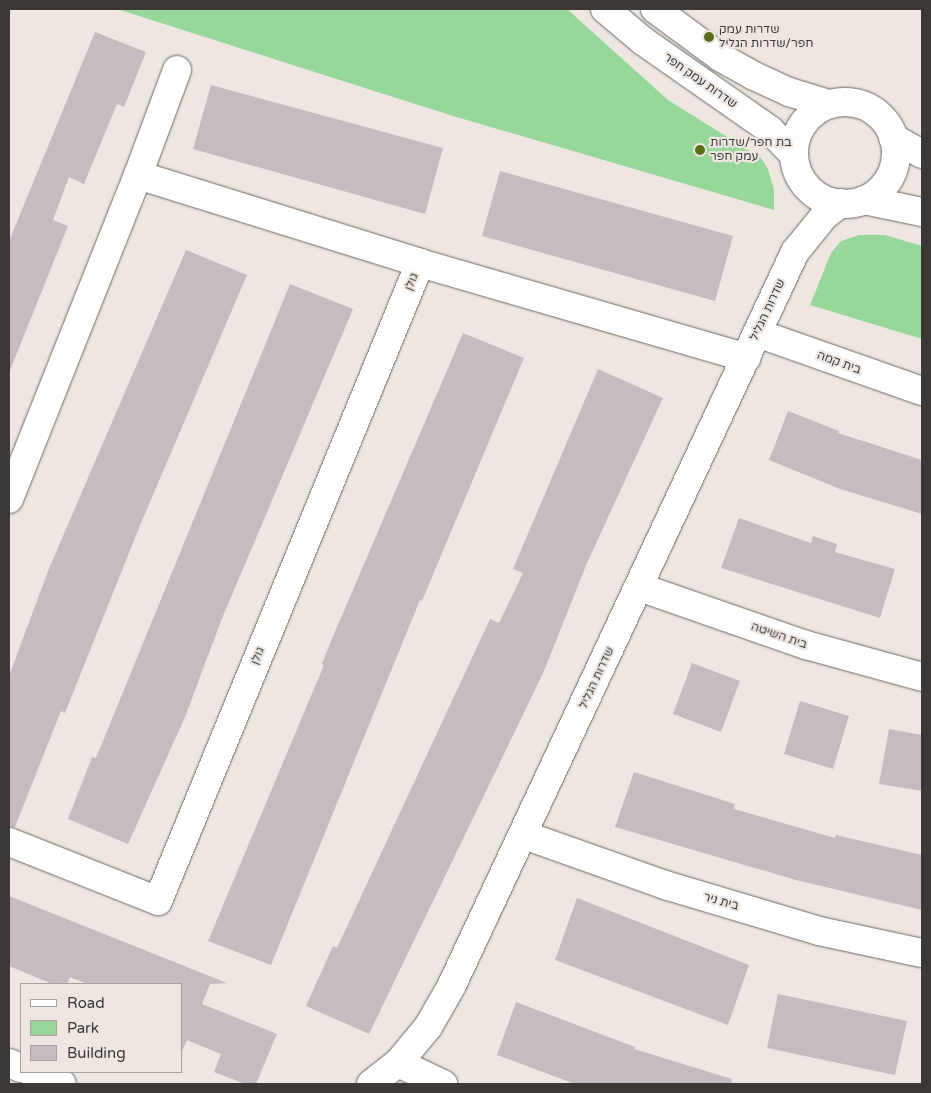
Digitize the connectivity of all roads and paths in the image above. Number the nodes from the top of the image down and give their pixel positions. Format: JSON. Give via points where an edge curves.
{"nodes":[{"id":1,"x":606,"y":9,"type":"edge"},
{"id":2,"x":655,"y":9,"type":"edge"},
{"id":3,"x":177,"y":70,"type":"dead end"},
{"id":4,"x":829,"y":104,"type":"junction"},
{"id":5,"x":893,"y":138,"type":"junction"},
{"id":6,"x":793,"y":154,"type":"junction"},
{"id":7,"x":922,"y":154,"type":"edge"},
{"id":8,"x":138,"y":175,"type":"junction"},
{"id":9,"x":804,"y":184,"type":"junction"},
{"id":10,"x":852,"y":202,"type":"junction"},
{"id":11,"x":922,"y":212,"type":"edge"},
{"id":12,"x":795,"y":252,"type":"junction"},
{"id":13,"x":420,"y":264,"type":"junction"},
{"id":14,"x":757,"y":333,"type":"junction"},
{"id":15,"x":746,"y":358,"type":"junction"},
{"id":16,"x":922,"y":391,"type":"edge"},
{"id":17,"x":9,"y":499,"type":"edge"},
{"id":18,"x":639,"y":587,"type":"junction"},
{"id":19,"x":922,"y":677,"type":"edge"},
{"id":20,"x":524,"y":835,"type":"junction"},
{"id":21,"x":9,"y":842,"type":"edge"},
{"id":22,"x":922,"y":953,"type":"edge"},
{"id":23,"x":398,"y":1063,"type":"junction"},
{"id":24,"x":34,"y":1073,"type":"edge"},
{"id":25,"x":62,"y":1084,"type":"edge"},
{"id":26,"x":371,"y":1084,"type":"edge"},
{"id":27,"x":443,"y":1084,"type":"edge"}],
"edges":[{"from":1,"to":6,"type":"street","name":"שדרות עמק חפר","via":[[643,41],[770,130]]},
{"from":2,"to":4,"type":"street","via":[[720,57],[752,76]]},
{"from":3,"to":8,"type":"street"},
{"from":4,"to":5,"type":"street","via":[[863,105],[887,124]]},
{"from":4,"to":6,"type":"street","via":[[802,124]]},
{"from":5,"to":7,"type":"street"},
{"from":5,"to":10,"type":"street","via":[[894,167],[888,180]]},
{"from":6,"to":9,"type":"street"},
{"from":8,"to":13,"type":"street","name":"גולן"},
{"from":8,"to":17,"type":"street"},
{"from":9,"to":10,"type":"street","via":[[816,196]]},
{"from":9,"to":12,"type":"street","name":"שדרות הגליל"},
{"from":10,"to":11,"type":"street"},
{"from":10,"to":12,"type":"street","name":"שדרות הגליל","via":[[825,215]]},
{"from":12,"to":14,"type":"street","name":"שדרות הגליל"},
{"from":13,"to":15,"type":"street","name":"גולן"},
{"from":13,"to":21,"type":"street","name":"גולן","via":[[158,901]]},
{"from":14,"to":15,"type":"street","name":"שדרות הגליל"},
{"from":14,"to":16,"type":"street","name":"בית קמה"},
{"from":15,"to":18,"type":"street","name":"שדרות הגליל"},
{"from":18,"to":19,"type":"street","name":"בית השיטה","via":[[806,645]]},
{"from":18,"to":20,"type":"street","name":"שדרות הגליל"},
{"from":20,"to":22,"type":"street","name":"בית ניר","via":[[665,885],[819,931]]},
{"from":20,"to":23,"type":"street","name":"שדרות הגליל","via":[[451,987],[428,1027]]},
{"from":23,"to":26,"type":"street","name":"שדרות הגליל"},
{"from":23,"to":27,"type":"street"},
{"from":24,"to":25,"type":"street"}]}
